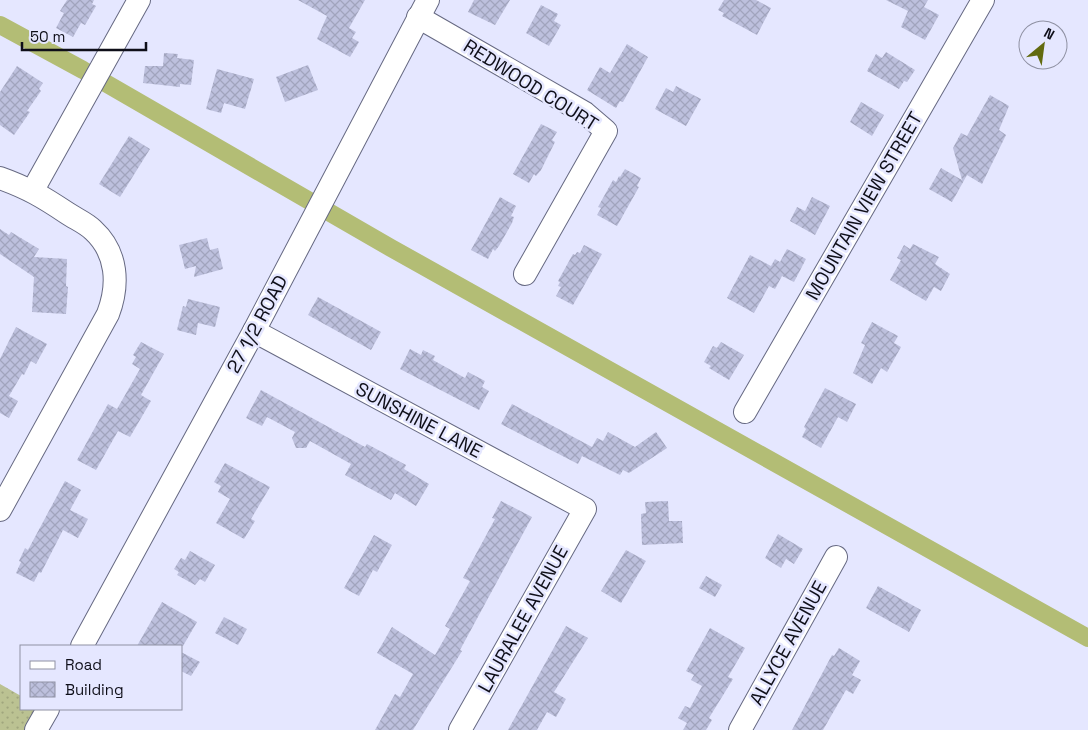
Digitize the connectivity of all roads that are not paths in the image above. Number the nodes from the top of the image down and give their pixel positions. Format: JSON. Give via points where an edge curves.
{"nodes":[{"id":1,"x":139,"y":0,"type":"edge"},
{"id":2,"x":983,"y":0,"type":"edge"},
{"id":3,"x":423,"y":9,"type":"edge"},
{"id":4,"x":0,"y":178,"type":"edge"},
{"id":5,"x":33,"y":190,"type":"junction"},
{"id":6,"x":525,"y":274,"type":"dead end"},
{"id":7,"x":254,"y":331,"type":"junction"},
{"id":8,"x":745,"y":412,"type":"dead end"},
{"id":9,"x":585,"y":509,"type":"joint"},
{"id":10,"x":0,"y":510,"type":"edge"},
{"id":11,"x":836,"y":557,"type":"dead end"},
{"id":12,"x":83,"y":645,"type":"edge"},
{"id":13,"x":47,"y":710,"type":"edge"},
{"id":14,"x":36,"y":730,"type":"edge"},
{"id":15,"x":460,"y":730,"type":"edge"},
{"id":16,"x":740,"y":730,"type":"edge"}],
"edges":[{"from":1,"to":5,"type":"street"},
{"from":2,"to":8,"type":"street","name":"MOUNTAIN VIEW STREET"},
{"from":3,"to":6,"type":"street","name":"REDWOOD COURT","via":[[585,113],[606,131]]},
{"from":3,"to":7,"type":"street","name":"27 1/2 ROAD"},
{"from":4,"to":5,"type":"street"},
{"from":5,"to":10,"type":"street","via":[[93,230],[108,250],[116,274],[115,295],[108,314]]},
{"from":7,"to":9,"type":"street","name":"SUNSHINE LANE"},
{"from":7,"to":12,"type":"street","name":"27 1/2 ROAD"},
{"from":9,"to":15,"type":"street","name":"LAURALEE AVENUE"},
{"from":11,"to":16,"type":"street","name":"ALLYCE AVENUE"},
{"from":13,"to":14,"type":"street"}]}
